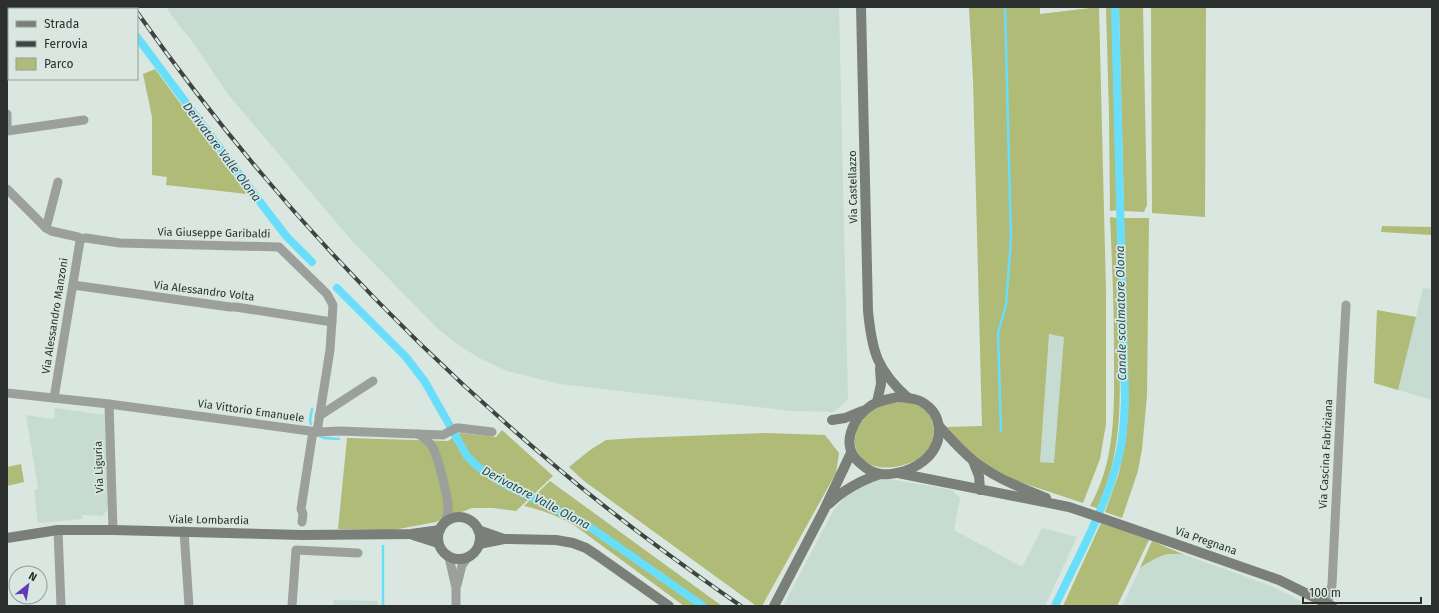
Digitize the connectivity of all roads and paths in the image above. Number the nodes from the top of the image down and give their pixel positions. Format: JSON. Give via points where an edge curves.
{"nodes":[{"id":1,"x":861,"y":7,"type":"edge"},
{"id":2,"x":7,"y":114,"type":"edge"},
{"id":3,"x":84,"y":120,"type":"dead end"},
{"id":4,"x":7,"y":128,"type":"edge"},
{"id":5,"x":58,"y":182,"type":"dead end"},
{"id":6,"x":7,"y":189,"type":"edge"},
{"id":7,"x":46,"y":228,"type":"junction"},
{"id":8,"x":79,"y":239,"type":"junction"},
{"id":9,"x":73,"y":285,"type":"junction"},
{"id":10,"x":1346,"y":305,"type":"dead end"},
{"id":11,"x":332,"y":322,"type":"junction"},
{"id":12,"x":879,"y":364,"type":"junction"},
{"id":13,"x":373,"y":381,"type":"dead end"},
{"id":14,"x":7,"y":393,"type":"edge"},
{"id":15,"x":54,"y":398,"type":"junction"},
{"id":16,"x":908,"y":398,"type":"junction"},
{"id":17,"x":109,"y":404,"type":"junction"},
{"id":18,"x":873,"y":405,"type":"junction"},
{"id":19,"x":319,"y":416,"type":"junction"},
{"id":20,"x":832,"y":420,"type":"dead end"},
{"id":21,"x":940,"y":427,"type":"junction"},
{"id":22,"x":315,"y":432,"type":"junction"},
{"id":23,"x":492,"y":432,"type":"dead end"},
{"id":24,"x":418,"y":434,"type":"junction"},
{"id":25,"x":851,"y":454,"type":"junction"},
{"id":26,"x":973,"y":460,"type":"junction"},
{"id":27,"x":898,"y":473,"type":"junction"},
{"id":28,"x":880,"y":474,"type":"junction"},
{"id":29,"x":980,"y":490,"type":"junction"},
{"id":30,"x":1069,"y":508,"type":"junction"},
{"id":31,"x":824,"y":510,"type":"junction"},
{"id":32,"x":302,"y":522,"type":"dead end"},
{"id":33,"x":442,"y":526,"type":"junction"},
{"id":34,"x":58,"y":530,"type":"junction"},
{"id":35,"x":113,"y":530,"type":"junction"},
{"id":36,"x":478,"y":530,"type":"junction"},
{"id":37,"x":184,"y":531,"type":"junction"},
{"id":38,"x":411,"y":534,"type":"junction"},
{"id":39,"x":7,"y":538,"type":"edge"},
{"id":40,"x":504,"y":539,"type":"junction"},
{"id":41,"x":438,"y":543,"type":"junction"},
{"id":42,"x":479,"y":544,"type":"junction"},
{"id":43,"x":358,"y":553,"type":"dead end"},
{"id":44,"x":449,"y":557,"type":"junction"},
{"id":45,"x":468,"y":557,"type":"junction"},
{"id":46,"x":456,"y":588,"type":"junction"},
{"id":47,"x":1330,"y":605,"type":"edge"},
{"id":48,"x":61,"y":606,"type":"edge"},
{"id":49,"x":189,"y":606,"type":"edge"},
{"id":50,"x":292,"y":606,"type":"edge"},
{"id":51,"x":456,"y":606,"type":"edge"},
{"id":52,"x":669,"y":606,"type":"edge"},
{"id":53,"x":774,"y":606,"type":"edge"}],
"edges":[{"from":1,"to":12,"type":"street","name":"Via Castellazzo","via":[[868,312],[872,344]]},
{"from":2,"to":4,"type":"street"},
{"from":3,"to":4,"type":"street"},
{"from":5,"to":7,"type":"street"},
{"from":6,"to":7,"type":"street","name":"Via Giuseppe Garibaldi"},
{"from":7,"to":8,"type":"street","name":"Via Giuseppe Garibaldi"},
{"from":8,"to":9,"type":"street","name":"Via Alessandro Manzoni"},
{"from":8,"to":11,"type":"street","name":"Via Giuseppe Garibaldi","via":[[120,243],[278,246],[327,294],[333,305]]},
{"from":9,"to":11,"type":"street","name":"Via Alessandro Volta"},
{"from":9,"to":15,"type":"street","name":"Via Alessandro Manzoni"},
{"from":10,"to":47,"type":"street","name":"Via Cascina Fabriziana"},
{"from":11,"to":19,"type":"street","name":"Via Giuseppe Garibaldi"},
{"from":12,"to":16,"type":"street","name":"Via Castellazzo","via":[[894,386]]},
{"from":12,"to":18,"type":"street","name":"Via Castellazzo","via":[[881,384]]},
{"from":13,"to":19,"type":"street"},
{"from":14,"to":15,"type":"street","name":"Via Vittorio Emanuele"},
{"from":15,"to":17,"type":"street","name":"Via Vittorio Emanuele"},
{"from":16,"to":18,"type":"street","via":[[898,397]]},
{"from":16,"to":21,"type":"street","via":[[922,402],[928,407],[937,418]]},
{"from":17,"to":22,"type":"street","name":"Via Vittorio Emanuele"},
{"from":17,"to":35,"type":"street","name":"Via Liguria"},
{"from":18,"to":20,"type":"street","via":[[855,415]]},
{"from":18,"to":25,"type":"street","via":[[859,416],[851,432]]},
{"from":19,"to":22,"type":"street","name":"Via Giuseppe Garibaldi"},
{"from":21,"to":26,"type":"street","name":"Via Pregnana"},
{"from":21,"to":27,"type":"street","via":[[938,439],[929,456],[918,465]]},
{"from":22,"to":24,"type":"street","name":"Via Vittorio Emanuele"},
{"from":22,"to":32,"type":"street","name":"Via Giuseppe Garibaldi","via":[[301,509]]},
{"from":23,"to":24,"type":"street","name":"Via Vittorio Emanuele","via":[[456,428],[443,435]]},
{"from":24,"to":33,"type":"street","via":[[432,446],[436,455],[448,504],[448,513]]},
{"from":25,"to":28,"type":"street","via":[[869,470]]},
{"from":25,"to":31,"type":"street"},
{"from":26,"to":29,"type":"street","via":[[979,476]]},
{"from":26,"to":30,"type":"street","name":"Via Pregnana","via":[[1015,485]]},
{"from":27,"to":28,"type":"street"},
{"from":27,"to":29,"type":"street","name":"Via Pregnana"},
{"from":28,"to":31,"type":"street","via":[[847,489]]},
{"from":29,"to":30,"type":"street","name":"Via Pregnana"},
{"from":30,"to":47,"type":"street","name":"Via Pregnana","via":[[1279,580]]},
{"from":31,"to":53,"type":"street"},
{"from":33,"to":36,"type":"street","via":[[452,518],[460,517],[474,523]]},
{"from":33,"to":38,"type":"street","name":"Viale Lombardia"},
{"from":33,"to":41,"type":"street"},
{"from":34,"to":35,"type":"street","name":"Viale Lombardia"},
{"from":34,"to":39,"type":"street","name":"Viale Lombardia"},
{"from":34,"to":48,"type":"street"},
{"from":35,"to":37,"type":"street","name":"Viale Lombardia"},
{"from":36,"to":40,"type":"street"},
{"from":36,"to":42,"type":"street"},
{"from":37,"to":38,"type":"street","name":"Viale Lombardia"},
{"from":37,"to":49,"type":"street"},
{"from":38,"to":41,"type":"street","name":"Viale Lombardia"},
{"from":40,"to":42,"type":"street"},
{"from":40,"to":52,"type":"street","via":[[556,540],[586,548]]},
{"from":41,"to":44,"type":"street"},
{"from":42,"to":45,"type":"street"},
{"from":43,"to":50,"type":"street","via":[[296,550]]},
{"from":44,"to":45,"type":"street"},
{"from":44,"to":46,"type":"street"},
{"from":45,"to":46,"type":"street","via":[[462,565]]},
{"from":46,"to":51,"type":"street"}]}
